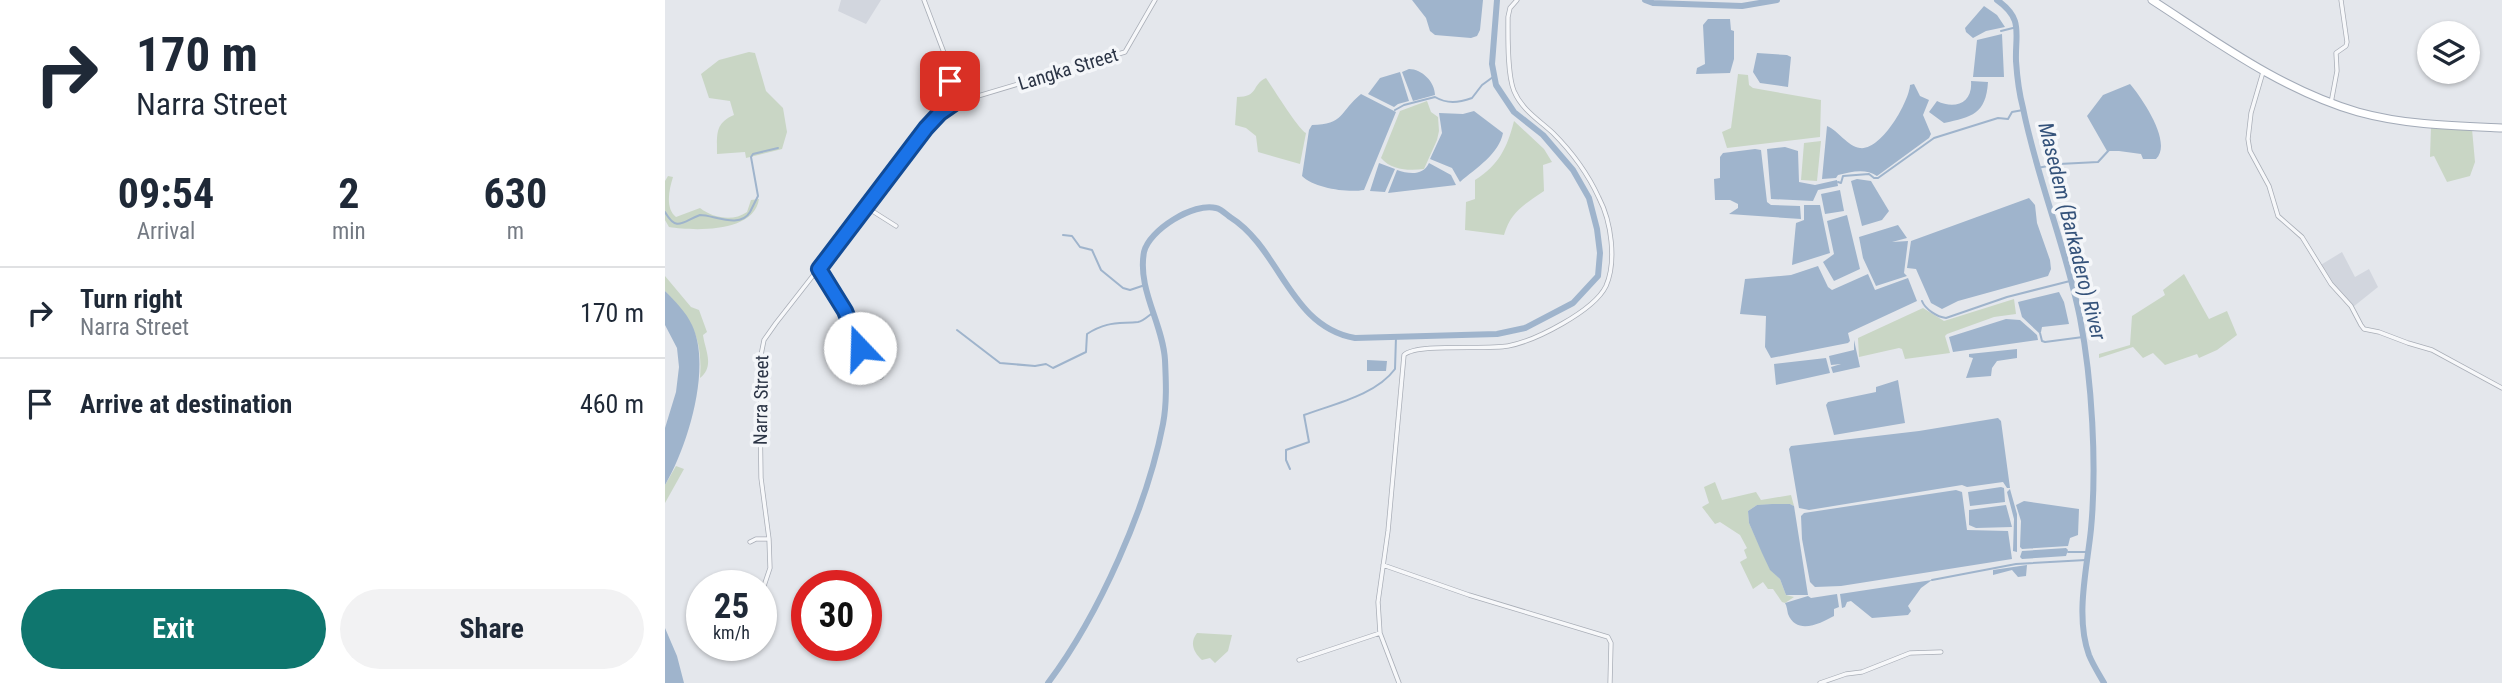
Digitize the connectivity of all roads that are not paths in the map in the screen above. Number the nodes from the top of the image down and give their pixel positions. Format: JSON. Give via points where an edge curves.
{"nodes":[{"id":1,"x":924,"y":0,"type":"edge"},
{"id":2,"x":1155,"y":0,"type":"edge"},
{"id":3,"x":1517,"y":0,"type":"edge"},
{"id":4,"x":2152,"y":0,"type":"edge"},
{"id":5,"x":2341,"y":0,"type":"edge"},
{"id":6,"x":2263,"y":70,"type":"junction"},
{"id":7,"x":2331,"y":103,"type":"junction"},
{"id":8,"x":953,"y":104,"type":"junction"},
{"id":9,"x":2502,"y":128,"type":"edge"},
{"id":10,"x":866,"y":207,"type":"junction"},
{"id":11,"x":896,"y":226,"type":"dead end"},
{"id":12,"x":819,"y":269,"type":"junction"},
{"id":13,"x":881,"y":377,"type":"dead end"},
{"id":14,"x":2502,"y":387,"type":"edge"},
{"id":15,"x":769,"y":537,"type":"junction"},
{"id":16,"x":750,"y":542,"type":"dead end"},
{"id":17,"x":1383,"y":565,"type":"junction"},
{"id":18,"x":769,"y":570,"type":"edge"},
{"id":19,"x":1380,"y":633,"type":"junction"},
{"id":20,"x":1941,"y":652,"type":"dead end"},
{"id":21,"x":1300,"y":660,"type":"dead end"},
{"id":22,"x":1399,"y":683,"type":"edge"},
{"id":23,"x":1610,"y":683,"type":"edge"},
{"id":24,"x":1820,"y":683,"type":"edge"}],
"edges":[{"from":1,"to":8,"type":"street","via":[[949,66]]},
{"from":2,"to":8,"type":"street","name":"Langka Street","via":[[1125,52]]},
{"from":3,"to":17,"type":"street","via":[[1508,17],[1513,89],[1593,185],[1608,225],[1609,275],[1601,294],[1588,306],[1518,343],[1406,352]]},
{"from":4,"to":6,"type":"main road"},
{"from":5,"to":7,"type":"street","via":[[2347,44],[2336,53]]},
{"from":6,"to":7,"type":"main road"},
{"from":6,"to":14,"type":"street","via":[[2248,143],[2280,218],[2302,237],[2363,328],[2433,350]]},
{"from":7,"to":9,"type":"main road","via":[[2399,120]]},
{"from":8,"to":10,"type":"street","name":"Narra Street","via":[[926,128]]},
{"from":10,"to":11,"type":"street"},
{"from":10,"to":12,"type":"street","name":"Narra Street"},
{"from":12,"to":13,"type":"street","via":[[845,311],[869,365]]},
{"from":12,"to":15,"type":"street","name":"Narra Street","via":[[762,347],[761,478]]},
{"from":15,"to":16,"type":"street"},
{"from":15,"to":18,"type":"street","name":"Narra Street"},
{"from":17,"to":19,"type":"street"},
{"from":17,"to":23,"type":"street","via":[[1608,637]]},
{"from":19,"to":21,"type":"street"},
{"from":19,"to":22,"type":"street"},
{"from":20,"to":24,"type":"street","via":[[1910,653]]}]}
